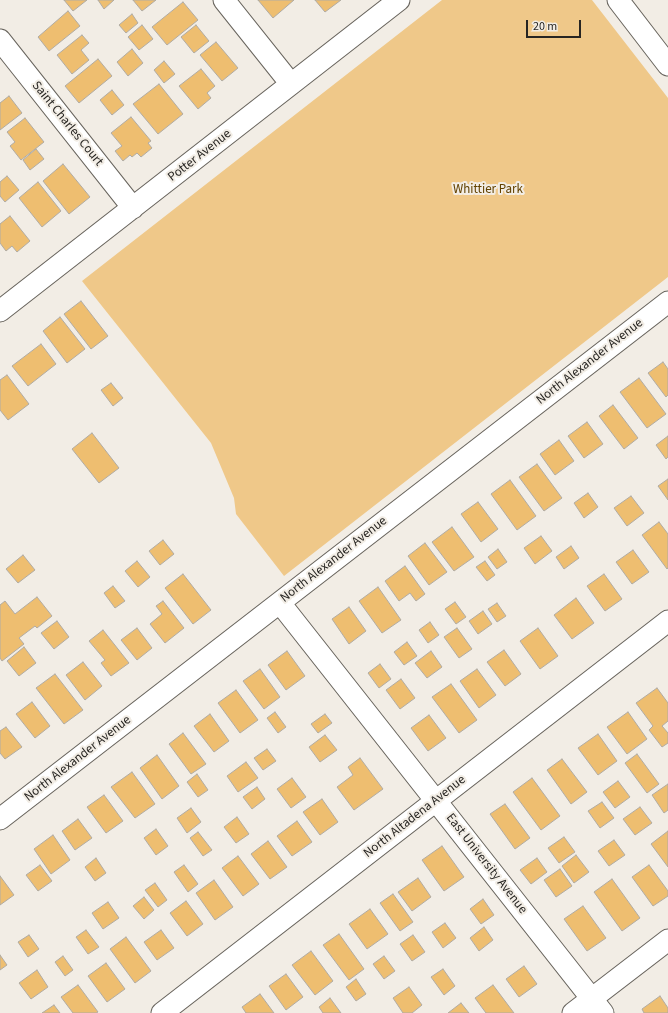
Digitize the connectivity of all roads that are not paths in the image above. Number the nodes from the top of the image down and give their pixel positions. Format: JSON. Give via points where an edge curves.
{"nodes":[{"id":1,"x":224,"y":0,"type":"edge"},
{"id":2,"x":399,"y":0,"type":"edge"},
{"id":3,"x":618,"y":0,"type":"edge"},
{"id":4,"x":0,"y":40,"type":"edge"},
{"id":5,"x":668,"y":65,"type":"edge"},
{"id":6,"x":291,"y":84,"type":"junction"},
{"id":7,"x":133,"y":208,"type":"junction"},
{"id":8,"x":668,"y":302,"type":"edge"},
{"id":9,"x":0,"y":312,"type":"edge"},
{"id":10,"x":280,"y":602,"type":"junction"},
{"id":11,"x":668,"y":621,"type":"edge"},
{"id":12,"x":436,"y":800,"type":"junction"},
{"id":13,"x":0,"y":819,"type":"edge"},
{"id":14,"x":668,"y":940,"type":"edge"},
{"id":15,"x":597,"y":1006,"type":"edge"},
{"id":16,"x":162,"y":1013,"type":"edge"},
{"id":17,"x":573,"y":1013,"type":"edge"}],
"edges":[{"from":1,"to":6,"type":"street"},
{"from":2,"to":6,"type":"street","name":"Potter Avenue"},
{"from":3,"to":5,"type":"street"},
{"from":4,"to":7,"type":"street","name":"Saint Charles Court"},
{"from":6,"to":7,"type":"street","name":"Potter Avenue"},
{"from":7,"to":9,"type":"street","name":"Potter Avenue"},
{"from":8,"to":10,"type":"street","name":"North Alexander Avenue"},
{"from":10,"to":12,"type":"street","name":"East University Avenue"},
{"from":10,"to":13,"type":"street","name":"North Alexander Avenue"},
{"from":11,"to":12,"type":"street","name":"North Altadena Avenue"},
{"from":12,"to":15,"type":"street","name":"East University Avenue"},
{"from":12,"to":16,"type":"street","name":"North Altadena Avenue"},
{"from":14,"to":15,"type":"street"},
{"from":15,"to":17,"type":"street"}]}
